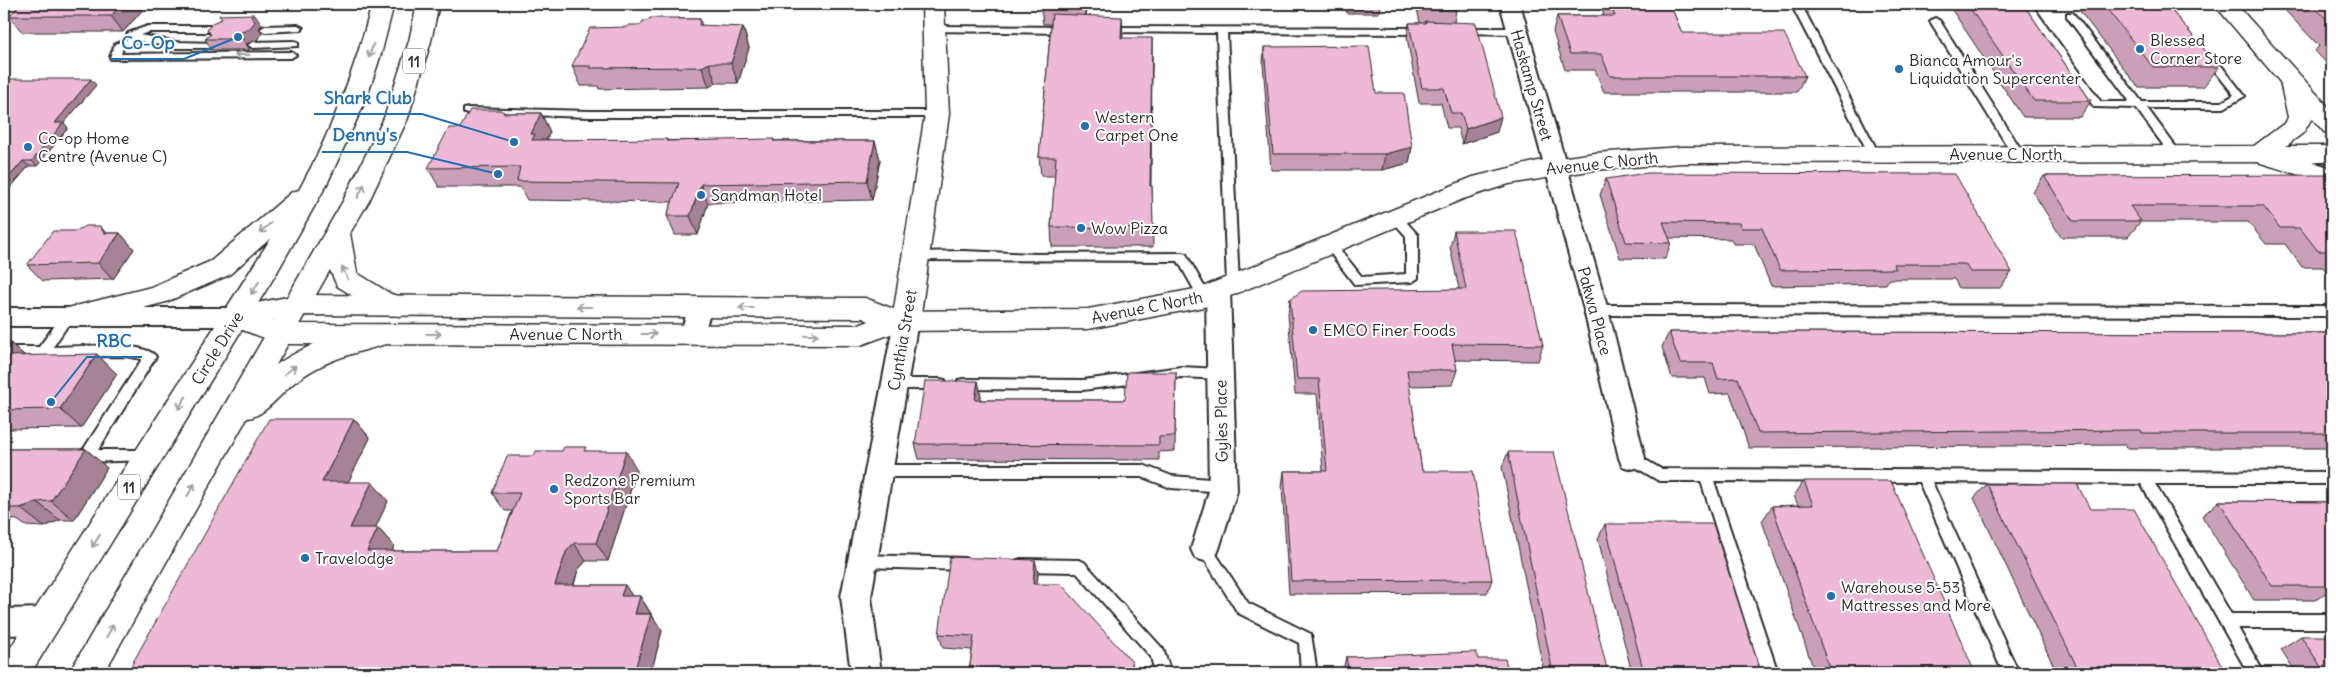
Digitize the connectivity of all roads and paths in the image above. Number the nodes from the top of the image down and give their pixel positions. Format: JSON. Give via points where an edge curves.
{"nodes":[{"id":1,"x":383,"y":4,"type":"edge"},
{"id":2,"x":428,"y":4,"type":"edge"},
{"id":3,"x":933,"y":4,"type":"edge"},
{"id":4,"x":1510,"y":4,"type":"edge"},
{"id":5,"x":1796,"y":4,"type":"edge"},
{"id":6,"x":2026,"y":4,"type":"edge"},
{"id":7,"x":2225,"y":4,"type":"edge"},
{"id":8,"x":2070,"y":15,"type":"dead end"},
{"id":9,"x":1935,"y":21,"type":"dead end"},
{"id":10,"x":298,"y":28,"type":"dead end"},
{"id":11,"x":223,"y":29,"type":"edge"},
{"id":12,"x":265,"y":29,"type":"dead end"},
{"id":13,"x":935,"y":29,"type":"junction"},
{"id":14,"x":1078,"y":30,"type":"edge"},
{"id":15,"x":1097,"y":30,"type":"edge"},
{"id":16,"x":1222,"y":30,"type":"junction"},
{"id":17,"x":1517,"y":31,"type":"junction"},
{"id":18,"x":128,"y":41,"type":"junction"},
{"id":19,"x":294,"y":44,"type":"dead end"},
{"id":20,"x":212,"y":45,"type":"edge"},
{"id":21,"x":254,"y":45,"type":"dead end"},
{"id":22,"x":2203,"y":50,"type":"edge"},
{"id":23,"x":291,"y":55,"type":"dead end"},
{"id":24,"x":2290,"y":77,"type":"junction"},
{"id":25,"x":2332,"y":105,"type":"edge"},
{"id":26,"x":2140,"y":106,"type":"junction"},
{"id":27,"x":468,"y":111,"type":"edge"},
{"id":28,"x":937,"y":114,"type":"junction"},
{"id":29,"x":2332,"y":126,"type":"edge"},
{"id":30,"x":1874,"y":154,"type":"junction"},
{"id":31,"x":2018,"y":154,"type":"junction"},
{"id":32,"x":2176,"y":154,"type":"junction"},
{"id":33,"x":2260,"y":154,"type":"junction"},
{"id":34,"x":2332,"y":154,"type":"edge"},
{"id":35,"x":1555,"y":166,"type":"junction"},
{"id":36,"x":2332,"y":177,"type":"edge"},
{"id":37,"x":315,"y":186,"type":"junction"},
{"id":38,"x":1395,"y":217,"type":"junction"},
{"id":39,"x":338,"y":234,"type":"junction"},
{"id":40,"x":1330,"y":245,"type":"junction"},
{"id":41,"x":916,"y":256,"type":"junction"},
{"id":42,"x":1218,"y":291,"type":"junction"},
{"id":43,"x":297,"y":305,"type":"junction"},
{"id":44,"x":400,"y":306,"type":"junction"},
{"id":45,"x":700,"y":308,"type":"junction"},
{"id":46,"x":1596,"y":310,"type":"junction"},
{"id":47,"x":2332,"y":311,"type":"edge"},
{"id":48,"x":71,"y":316,"type":"junction"},
{"id":49,"x":4,"y":317,"type":"edge"},
{"id":50,"x":236,"y":317,"type":"junction"},
{"id":51,"x":902,"y":321,"type":"junction"},
{"id":52,"x":281,"y":334,"type":"junction"},
{"id":53,"x":385,"y":334,"type":"junction"},
{"id":54,"x":692,"y":334,"type":"junction"},
{"id":55,"x":4,"y":352,"type":"edge"},
{"id":56,"x":43,"y":352,"type":"junction"},
{"id":57,"x":1220,"y":374,"type":"junction"},
{"id":58,"x":895,"y":384,"type":"junction"},
{"id":59,"x":218,"y":442,"type":"junction"},
{"id":60,"x":69,"y":456,"type":"edge"},
{"id":61,"x":87,"y":456,"type":"junction"},
{"id":62,"x":149,"y":456,"type":"junction"},
{"id":63,"x":1632,"y":458,"type":"joint"},
{"id":64,"x":879,"y":471,"type":"junction"},
{"id":65,"x":1706,"y":476,"type":"junction"},
{"id":66,"x":1923,"y":477,"type":"junction"},
{"id":67,"x":2145,"y":478,"type":"junction"},
{"id":68,"x":2332,"y":478,"type":"edge"},
{"id":69,"x":1223,"y":486,"type":"junction"},
{"id":70,"x":1205,"y":549,"type":"joint"},
{"id":71,"x":862,"y":561,"type":"junction"},
{"id":72,"x":980,"y":564,"type":"edge"},
{"id":73,"x":1010,"y":565,"type":"edge"},
{"id":74,"x":2226,"y":621,"type":"junction"},
{"id":75,"x":2332,"y":621,"type":"edge"},
{"id":76,"x":4,"y":622,"type":"edge"},
{"id":77,"x":45,"y":622,"type":"junction"},
{"id":78,"x":15,"y":668,"type":"edge"},
{"id":79,"x":86,"y":673,"type":"edge"},
{"id":80,"x":866,"y":673,"type":"edge"},
{"id":81,"x":1163,"y":673,"type":"edge"},
{"id":82,"x":1309,"y":673,"type":"edge"},
{"id":83,"x":1770,"y":673,"type":"edge"},
{"id":84,"x":2011,"y":673,"type":"edge"},
{"id":85,"x":2256,"y":673,"type":"edge"}],
"edges":[{"from":1,"to":37,"type":"main road","name":"Circle Drive","number":"11","one_way":true,"via":[[347,121]]},
{"from":39,"to":2,"type":"main road","number":"11","one_way":true,"via":[[396,118],[420,42]]},
{"from":3,"to":13,"type":"main road","name":"Cynthia Street"},
{"from":4,"to":17,"type":"street","name":"Haskamp Street"},
{"from":5,"to":30,"type":"lane"},
{"from":6,"to":26,"type":"lane","via":[[2098,105]]},
{"from":7,"to":24,"type":"main road"},
{"from":8,"to":26,"type":"lane"},
{"from":9,"to":31,"type":"lane"},
{"from":10,"to":12,"type":"lane"},
{"from":11,"to":18,"type":"lane","via":[[148,29]]},
{"from":13,"to":14,"type":"lane"},
{"from":13,"to":28,"type":"main road","name":"Cynthia Street"},
{"from":15,"to":16,"type":"lane"},
{"from":16,"to":17,"type":"lane"},
{"from":16,"to":42,"type":"lane"},
{"from":17,"to":35,"type":"street","name":"Haskamp Street"},
{"from":18,"to":20,"type":"lane","via":[[147,38],[176,45]]},
{"from":23,"to":18,"type":"lane","one_way":true,"via":[[114,57],[119,46]]},
{"from":19,"to":21,"type":"lane"},
{"from":22,"to":26,"type":"lane","via":[[2240,96],[2224,105]]},
{"from":24,"to":25,"type":"main road"},
{"from":24,"to":29,"type":"main road"},
{"from":24,"to":33,"type":"main road","via":[[2300,117],[2295,127]]},
{"from":26,"to":32,"type":"lane"},
{"from":27,"to":28,"type":"lane"},
{"from":28,"to":41,"type":"main road","name":"Cynthia Street"},
{"from":30,"to":31,"type":"main road","name":"Avenue C North"},
{"from":30,"to":35,"type":"main road","name":"Avenue C North","via":[[1681,155],[1612,158]]},
{"from":31,"to":32,"type":"main road","name":"Avenue C North"},
{"from":32,"to":33,"type":"main road","name":"Avenue C North"},
{"from":33,"to":34,"type":"main road","name":"Avenue C North"},
{"from":33,"to":36,"type":"main road"},
{"from":35,"to":38,"type":"main road","name":"Avenue C North","via":[[1473,186]]},
{"from":35,"to":46,"type":"street","name":"Pakwa Place"},
{"from":37,"to":48,"type":"main road","one_way":true,"via":[[220,268],[157,295]]},
{"from":37,"to":50,"type":"main road","name":"Circle Drive","number":"11","one_way":true},
{"from":38,"to":40,"type":"main road","name":"Avenue C North"},
{"from":38,"to":40,"type":"lane","via":[[1412,235],[1412,278],[1359,282]]},
{"from":39,"to":43,"type":"main road","number":"11"},
{"from":44,"to":39,"type":"main road","one_way":true,"via":[[383,302],[346,279]]},
{"from":40,"to":42,"type":"main road","name":"Avenue C North"},
{"from":41,"to":42,"type":"lane","via":[[1182,257]]},
{"from":41,"to":51,"type":"main road","name":"Cynthia Street"},
{"from":42,"to":51,"type":"main road","name":"Avenue C North","via":[[1088,319]]},
{"from":42,"to":57,"type":"street","name":"Gyles Place"},
{"from":43,"to":44,"type":"main road","name":"Avenue C North"},
{"from":43,"to":50,"type":"main road","name":"Avenue C North"},
{"from":43,"to":52,"type":"main road","number":"11"},
{"from":45,"to":44,"type":"main road","name":"Avenue C North","one_way":true},
{"from":51,"to":45,"type":"main road","name":"Avenue C North","one_way":true,"via":[[865,308]]},
{"from":45,"to":54,"type":"street"},
{"from":46,"to":47,"type":"lane"},
{"from":46,"to":63,"type":"street","name":"Pakwa Place"},
{"from":48,"to":49,"type":"street","name":"Avenue C North"},
{"from":48,"to":50,"type":"street","name":"Avenue C North"},
{"from":48,"to":56,"type":"lane"},
{"from":50,"to":52,"type":"main road","name":"Avenue C North"},
{"from":50,"to":62,"type":"main road","name":"Circle Drive","number":"11","one_way":true},
{"from":54,"to":51,"type":"main road","name":"Avenue C North","one_way":true,"via":[[861,335]]},
{"from":51,"to":58,"type":"street","name":"Cynthia Street"},
{"from":52,"to":53,"type":"main road","name":"Avenue C North"},
{"from":52,"to":59,"type":"main road","number":"11"},
{"from":53,"to":54,"type":"main road","name":"Avenue C North","one_way":true},
{"from":59,"to":53,"type":"main road","one_way":true,"via":[[270,385],[313,354],[350,341]]},
{"from":55,"to":56,"type":"lane"},
{"from":56,"to":61,"type":"lane","via":[[125,351],[150,357]]},
{"from":57,"to":58,"type":"lane","via":[[1181,372],[1083,385]]},
{"from":57,"to":69,"type":"street","name":"Gyles Place"},
{"from":58,"to":64,"type":"street","name":"Cynthia Street"},
{"from":79,"to":59,"type":"main road","number":"11","one_way":true},
{"from":60,"to":61,"type":"lane"},
{"from":61,"to":62,"type":"lane"},
{"from":62,"to":77,"type":"main road","name":"Circle Drive","number":"11","one_way":true},
{"from":63,"to":65,"type":"lane","via":[[1659,475]]},
{"from":64,"to":69,"type":"lane","via":[[1143,471],[1171,482]]},
{"from":64,"to":71,"type":"street","name":"Cynthia Street"},
{"from":65,"to":66,"type":"lane"},
{"from":65,"to":83,"type":"lane"},
{"from":66,"to":67,"type":"lane"},
{"from":66,"to":84,"type":"lane"},
{"from":67,"to":68,"type":"lane"},
{"from":67,"to":74,"type":"lane"},
{"from":69,"to":70,"type":"street","name":"Gyles Place"},
{"from":70,"to":82,"type":"lane","via":[[1244,608],[1306,639]]},
{"from":71,"to":72,"type":"lane"},
{"from":71,"to":80,"type":"street","name":"Cynthia Street","via":[[856,597]]},
{"from":73,"to":81,"type":"lane","via":[[1079,566],[1158,654]]},
{"from":74,"to":75,"type":"lane"},
{"from":74,"to":85,"type":"lane"},
{"from":76,"to":77,"type":"street"},
{"from":77,"to":78,"type":"main road","name":"Circle Drive","number":"11"}]}
